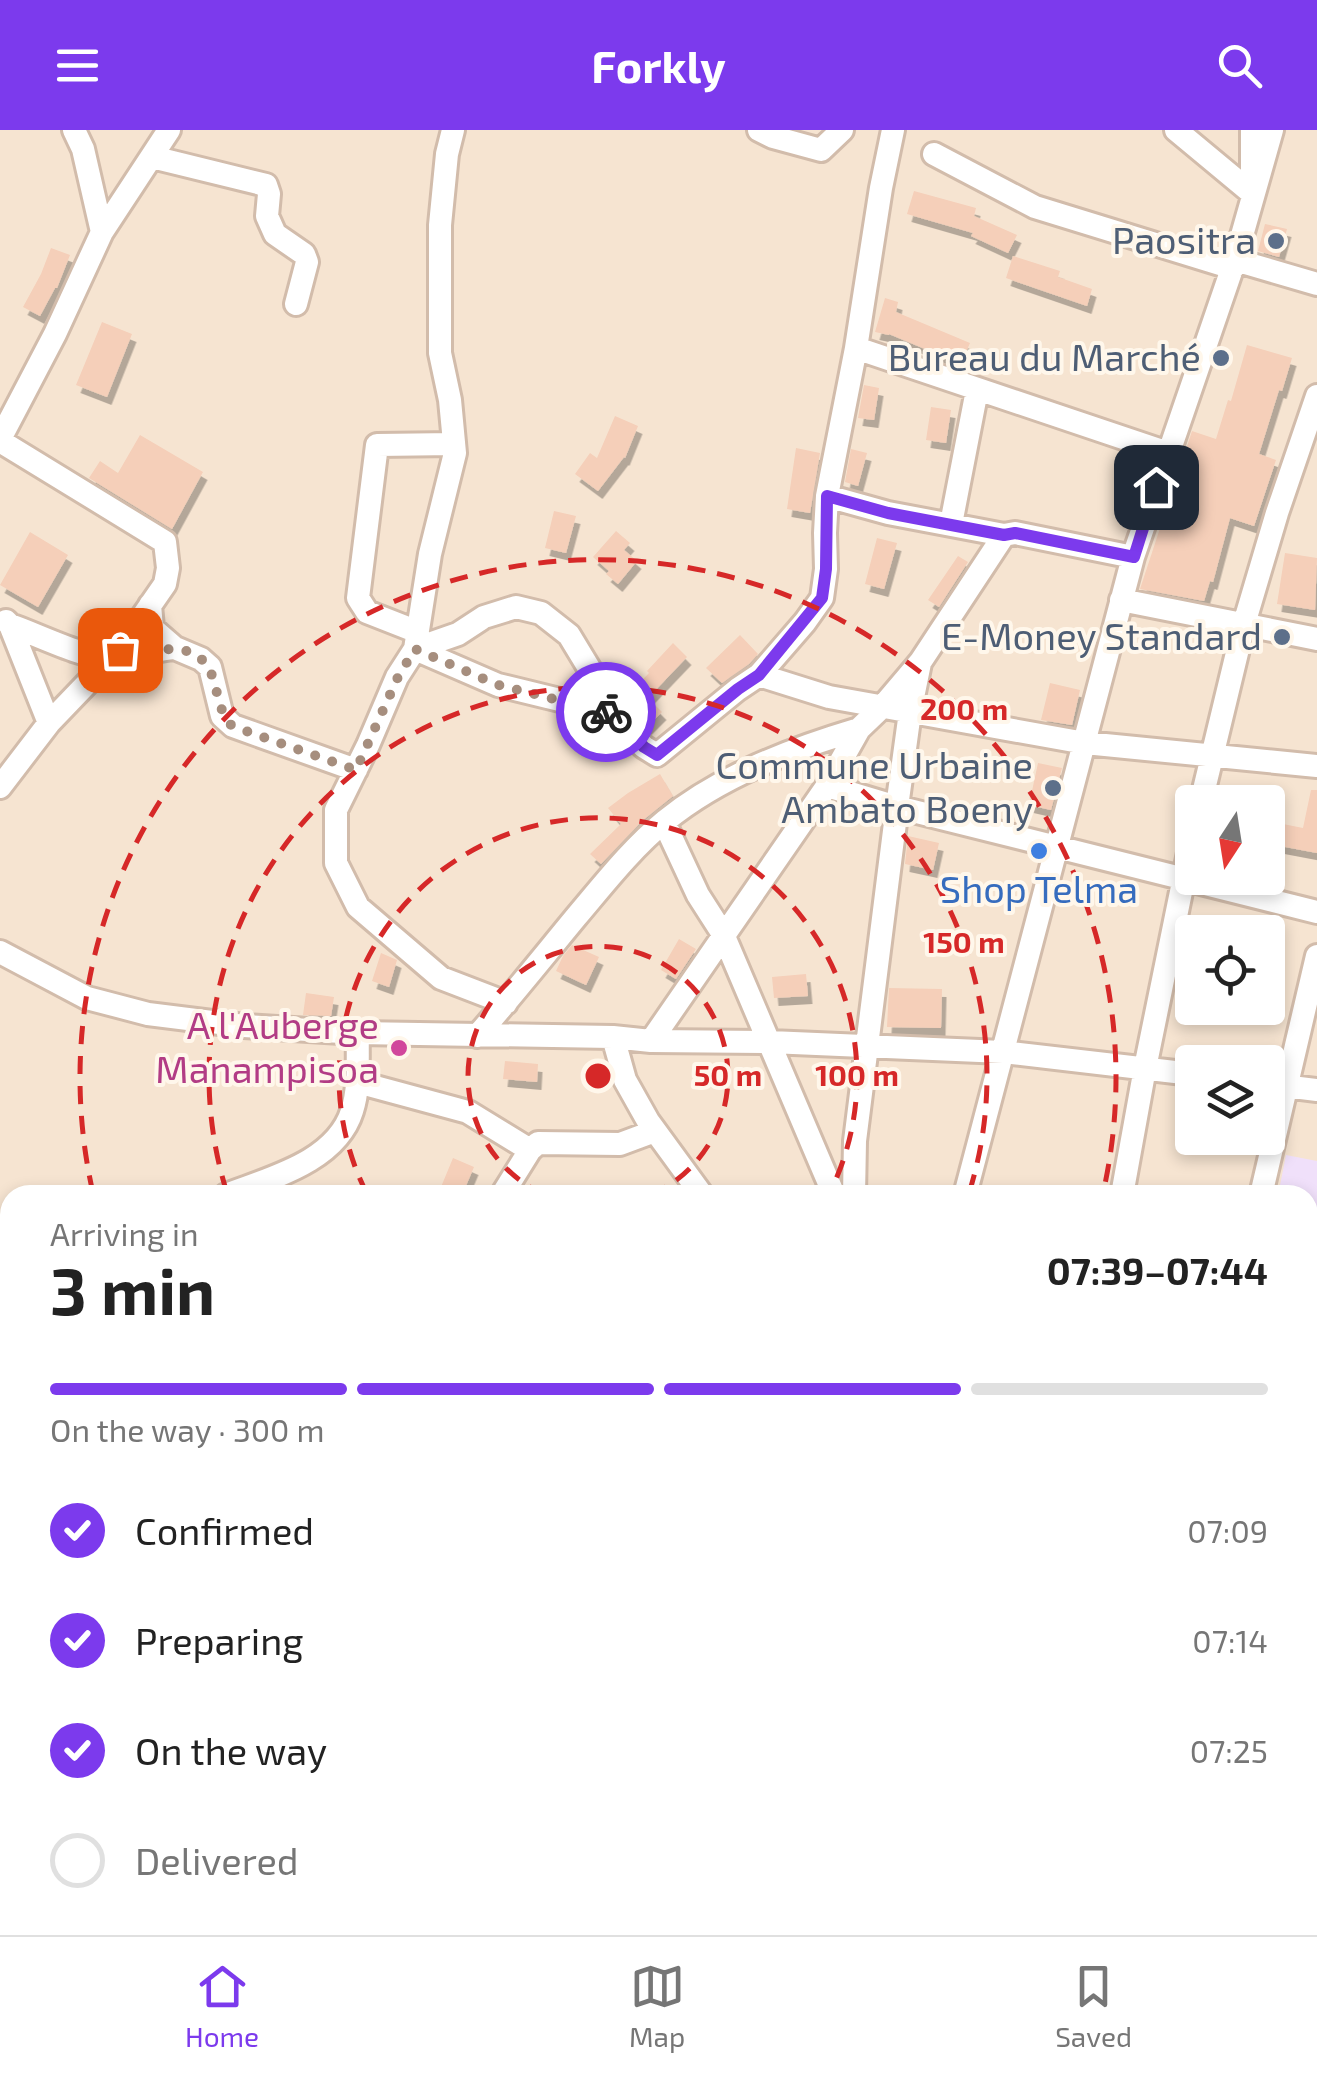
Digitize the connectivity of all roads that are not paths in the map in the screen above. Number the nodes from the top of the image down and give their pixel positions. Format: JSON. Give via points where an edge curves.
{"nodes":[{"id":1,"x":74,"y":130,"type":"edge"},
{"id":2,"x":169,"y":130,"type":"edge"},
{"id":3,"x":453,"y":130,"type":"edge"},
{"id":4,"x":759,"y":130,"type":"edge"},
{"id":5,"x":842,"y":130,"type":"edge"},
{"id":6,"x":893,"y":130,"type":"edge"},
{"id":7,"x":1176,"y":130,"type":"edge"},
{"id":8,"x":1252,"y":130,"type":"edge"},
{"id":9,"x":1272,"y":130,"type":"edge"},
{"id":10,"x":934,"y":154,"type":"dead end"},
{"id":11,"x":152,"y":157,"type":"junction"},
{"id":12,"x":1252,"y":194,"type":"junction"},
{"id":13,"x":102,"y":232,"type":"junction"},
{"id":14,"x":1234,"y":264,"type":"junction"},
{"id":15,"x":1317,"y":284,"type":"edge"},
{"id":16,"x":296,"y":304,"type":"dead end"},
{"id":17,"x":856,"y":348,"type":"junction"},
{"id":18,"x":977,"y":390,"type":"junction"},
{"id":19,"x":1317,"y":396,"type":"edge"},
{"id":20,"x":0,"y":440,"type":"edge"},
{"id":21,"x":454,"y":444,"type":"junction"},
{"id":22,"x":1168,"y":452,"type":"junction"},
{"id":23,"x":827,"y":496,"type":"junction"},
{"id":24,"x":951,"y":524,"type":"junction"},
{"id":25,"x":1004,"y":535,"type":"junction"},
{"id":26,"x":1134,"y":557,"type":"junction"},
{"id":27,"x":1121,"y":600,"type":"junction"},
{"id":28,"x":150,"y":606,"type":"junction"},
{"id":29,"x":5,"y":621,"type":"edge"},
{"id":30,"x":1244,"y":624,"type":"junction"},
{"id":31,"x":1317,"y":639,"type":"edge"},
{"id":32,"x":416,"y":640,"type":"junction"},
{"id":33,"x":175,"y":648,"type":"junction"},
{"id":34,"x":111,"y":660,"type":"junction"},
{"id":35,"x":920,"y":661,"type":"junction"},
{"id":36,"x":759,"y":675,"type":"junction"},
{"id":37,"x":882,"y":707,"type":"junction"},
{"id":38,"x":609,"y":712,"type":"junction"},
{"id":39,"x":910,"y":712,"type":"junction"},
{"id":40,"x":49,"y":723,"type":"junction"},
{"id":41,"x":859,"y":730,"type":"junction"},
{"id":42,"x":1085,"y":743,"type":"junction"},
{"id":43,"x":1212,"y":756,"type":"junction"},
{"id":44,"x":1317,"y":766,"type":"edge"},
{"id":45,"x":356,"y":770,"type":"junction"},
{"id":46,"x":1204,"y":785,"type":"edge"},
{"id":47,"x":826,"y":786,"type":"junction"},
{"id":48,"x":0,"y":787,"type":"edge"},
{"id":49,"x":897,"y":807,"type":"junction"},
{"id":50,"x":664,"y":822,"type":"junction"},
{"id":51,"x":1058,"y":847,"type":"junction"},
{"id":52,"x":1175,"y":878,"type":"edge"},
{"id":53,"x":1180,"y":895,"type":"edge"},
{"id":54,"x":1246,"y":895,"type":"edge"},
{"id":55,"x":1317,"y":912,"type":"edge"},
{"id":56,"x":723,"y":934,"type":"junction"},
{"id":57,"x":0,"y":952,"type":"edge"},
{"id":58,"x":1317,"y":956,"type":"edge"},
{"id":59,"x":506,"y":1003,"type":"junction"},
{"id":60,"x":358,"y":1033,"type":"junction"},
{"id":61,"x":477,"y":1036,"type":"junction"},
{"id":62,"x":614,"y":1037,"type":"junction"},
{"id":63,"x":651,"y":1040,"type":"junction"},
{"id":64,"x":770,"y":1042,"type":"junction"},
{"id":65,"x":868,"y":1046,"type":"junction"},
{"id":66,"x":1003,"y":1052,"type":"junction"},
{"id":67,"x":1285,"y":1057,"type":"edge"},
{"id":68,"x":1145,"y":1068,"type":"junction"},
{"id":69,"x":1175,"y":1072,"type":"edge"},
{"id":70,"x":357,"y":1082,"type":"junction"},
{"id":71,"x":1285,"y":1086,"type":"edge"},
{"id":72,"x":1317,"y":1090,"type":"edge"},
{"id":73,"x":655,"y":1131,"type":"junction"},
{"id":74,"x":530,"y":1150,"type":"junction"},
{"id":75,"x":1266,"y":1155,"type":"edge"},
{"id":76,"x":249,"y":1185,"type":"edge"},
{"id":77,"x":508,"y":1185,"type":"edge"},
{"id":78,"x":695,"y":1185,"type":"edge"},
{"id":79,"x":830,"y":1185,"type":"edge"},
{"id":80,"x":854,"y":1185,"type":"edge"},
{"id":81,"x":968,"y":1185,"type":"edge"},
{"id":82,"x":1124,"y":1185,"type":"edge"},
{"id":83,"x":1261,"y":1185,"type":"edge"}],
"edges":[{"from":1,"to":13,"type":"street"},
{"from":2,"to":11,"type":"street"},
{"from":3,"to":21,"type":"street","via":[[440,225],[440,352]]},
{"from":4,"to":5,"type":"street","via":[[821,150]]},
{"from":6,"to":17,"type":"street"},
{"from":7,"to":12,"type":"street"},
{"from":8,"to":12,"type":"street"},
{"from":9,"to":12,"type":"street"},
{"from":10,"to":14,"type":"street","via":[[1036,207]]},
{"from":11,"to":13,"type":"street"},
{"from":11,"to":16,"type":"street","via":[[266,184],[275,234],[307,262]]},
{"from":12,"to":14,"type":"street"},
{"from":13,"to":20,"type":"street"},
{"from":14,"to":15,"type":"street"},
{"from":14,"to":22,"type":"street"},
{"from":17,"to":18,"type":"street"},
{"from":17,"to":23,"type":"street"},
{"from":18,"to":22,"type":"street"},
{"from":18,"to":24,"type":"street"},
{"from":19,"to":30,"type":"street"},
{"from":20,"to":28,"type":"street","via":[[166,542],[165,584]]},
{"from":21,"to":32,"type":"street"},
{"from":21,"to":32,"type":"street","via":[[377,445],[358,598],[367,612]]},
{"from":22,"to":26,"type":"street"},
{"from":23,"to":24,"type":"street"},
{"from":23,"to":36,"type":"street","via":[[822,598]]},
{"from":24,"to":25,"type":"street"},
{"from":25,"to":26,"type":"street"},
{"from":25,"to":35,"type":"street"},
{"from":26,"to":27,"type":"street"},
{"from":27,"to":30,"type":"street"},
{"from":27,"to":42,"type":"street"},
{"from":28,"to":33,"type":"street","via":[[152,628]]},
{"from":28,"to":34,"type":"street"},
{"from":29,"to":34,"type":"street"},
{"from":29,"to":40,"type":"street"},
{"from":30,"to":31,"type":"street"},
{"from":30,"to":43,"type":"street"},
{"from":32,"to":38,"type":"street","via":[[498,685]]},
{"from":32,"to":38,"type":"street","via":[[458,634],[516,607],[541,614],[570,635]]},
{"from":32,"to":45,"type":"street"},
{"from":33,"to":34,"type":"street"},
{"from":33,"to":45,"type":"street","via":[[210,667],[222,716],[232,726]]},
{"from":34,"to":40,"type":"street"},
{"from":35,"to":37,"type":"street"},
{"from":35,"to":39,"type":"street"},
{"from":36,"to":37,"type":"street"},
{"from":36,"to":38,"type":"street","via":[[657,755]]},
{"from":37,"to":39,"type":"street"},
{"from":37,"to":41,"type":"street"},
{"from":39,"to":42,"type":"street"},
{"from":39,"to":49,"type":"street"},
{"from":40,"to":48,"type":"street"},
{"from":41,"to":47,"type":"street"},
{"from":41,"to":50,"type":"street","via":[[733,778]]},
{"from":42,"to":43,"type":"street"},
{"from":42,"to":51,"type":"street"},
{"from":43,"to":44,"type":"street"},
{"from":43,"to":46,"type":"street"},
{"from":45,"to":59,"type":"street","via":[[336,810],[336,864],[358,908],[441,978]]},
{"from":47,"to":49,"type":"street"},
{"from":47,"to":56,"type":"street"},
{"from":49,"to":51,"type":"street"},
{"from":49,"to":65,"type":"street"},
{"from":50,"to":56,"type":"street"},
{"from":50,"to":59,"type":"street","via":[[619,865]]},
{"from":51,"to":52,"type":"street"},
{"from":51,"to":66,"type":"street"},
{"from":53,"to":68,"type":"street"},
{"from":54,"to":55,"type":"street"},
{"from":56,"to":63,"type":"street"},
{"from":56,"to":64,"type":"street"},
{"from":57,"to":60,"type":"street","via":[[87,998],[148,1014]]},
{"from":58,"to":67,"type":"street"},
{"from":59,"to":61,"type":"street"},
{"from":60,"to":61,"type":"street"},
{"from":60,"to":70,"type":"street"},
{"from":61,"to":62,"type":"street"},
{"from":62,"to":63,"type":"street"},
{"from":62,"to":73,"type":"street","via":[[625,1080]]},
{"from":63,"to":64,"type":"street"},
{"from":64,"to":65,"type":"street"},
{"from":64,"to":79,"type":"street"},
{"from":65,"to":66,"type":"street"},
{"from":65,"to":80,"type":"street"},
{"from":66,"to":68,"type":"street"},
{"from":66,"to":81,"type":"street"},
{"from":68,"to":69,"type":"street"},
{"from":68,"to":82,"type":"street"},
{"from":70,"to":74,"type":"street","via":[[468,1112]]},
{"from":70,"to":76,"type":"street","via":[[346,1127],[317,1156]]},
{"from":71,"to":72,"type":"street"},
{"from":73,"to":74,"type":"street","via":[[620,1144],[538,1143]]},
{"from":73,"to":78,"type":"street"},
{"from":74,"to":77,"type":"street"},
{"from":75,"to":83,"type":"street"}]}
